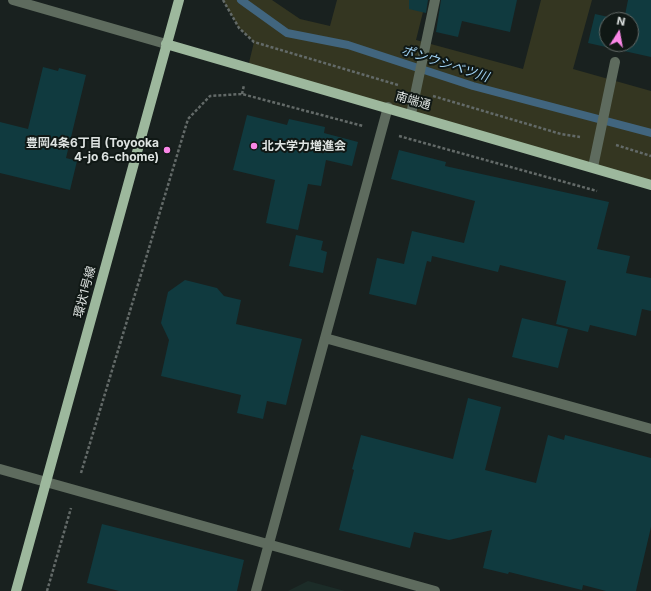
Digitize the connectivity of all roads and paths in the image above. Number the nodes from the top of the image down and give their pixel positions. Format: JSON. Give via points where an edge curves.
{"nodes":[{"id":1,"x":13,"y":0,"type":"edge"},
{"id":2,"x":178,"y":0,"type":"edge"},
{"id":3,"x":436,"y":0,"type":"edge"},
{"id":4,"x":166,"y":44,"type":"junction"},
{"id":5,"x":615,"y":62,"type":"dead end"},
{"id":6,"x":388,"y":107,"type":"junction"},
{"id":7,"x":411,"y":114,"type":"junction"},
{"id":8,"x":381,"y":131,"type":"junction"},
{"id":9,"x":593,"y":167,"type":"junction"},
{"id":10,"x":651,"y":185,"type":"edge"},
{"id":11,"x":598,"y":191,"type":"dead end"},
{"id":12,"x":325,"y":338,"type":"junction"},
{"id":13,"x":651,"y":429,"type":"edge"},
{"id":14,"x":0,"y":469,"type":"edge"},
{"id":15,"x":46,"y":482,"type":"junction"},
{"id":16,"x":76,"y":491,"type":"junction"},
{"id":17,"x":268,"y":545,"type":"junction"},
{"id":18,"x":16,"y":591,"type":"edge"},
{"id":19,"x":47,"y":591,"type":"edge"},
{"id":20,"x":256,"y":591,"type":"edge"},
{"id":21,"x":435,"y":591,"type":"edge"}],
"edges":[{"from":1,"to":4,"type":"street"},
{"from":2,"to":4,"type":"main road","name":"環状1号線"},
{"from":3,"to":7,"type":"street"},
{"from":4,"to":6,"type":"main road","name":"南端通"},
{"from":4,"to":15,"type":"main road","name":"環状1号線"},
{"from":5,"to":9,"type":"street"},
{"from":6,"to":7,"type":"main road","name":"南端通"},
{"from":6,"to":8,"type":"street"},
{"from":7,"to":9,"type":"main road","name":"南端通"},
{"from":8,"to":11,"type":"path"},
{"from":8,"to":12,"type":"street"},
{"from":8,"to":16,"type":"path","via":[[242,94],[210,96],[188,119]]},
{"from":9,"to":10,"type":"main road","name":"南端通"},
{"from":12,"to":13,"type":"street"},
{"from":12,"to":17,"type":"street"},
{"from":14,"to":15,"type":"street"},
{"from":15,"to":16,"type":"street"},
{"from":15,"to":18,"type":"main road","name":"環状1号線"},
{"from":16,"to":17,"type":"street"},
{"from":16,"to":19,"type":"path"},
{"from":17,"to":20,"type":"street"},
{"from":17,"to":21,"type":"street"}]}
